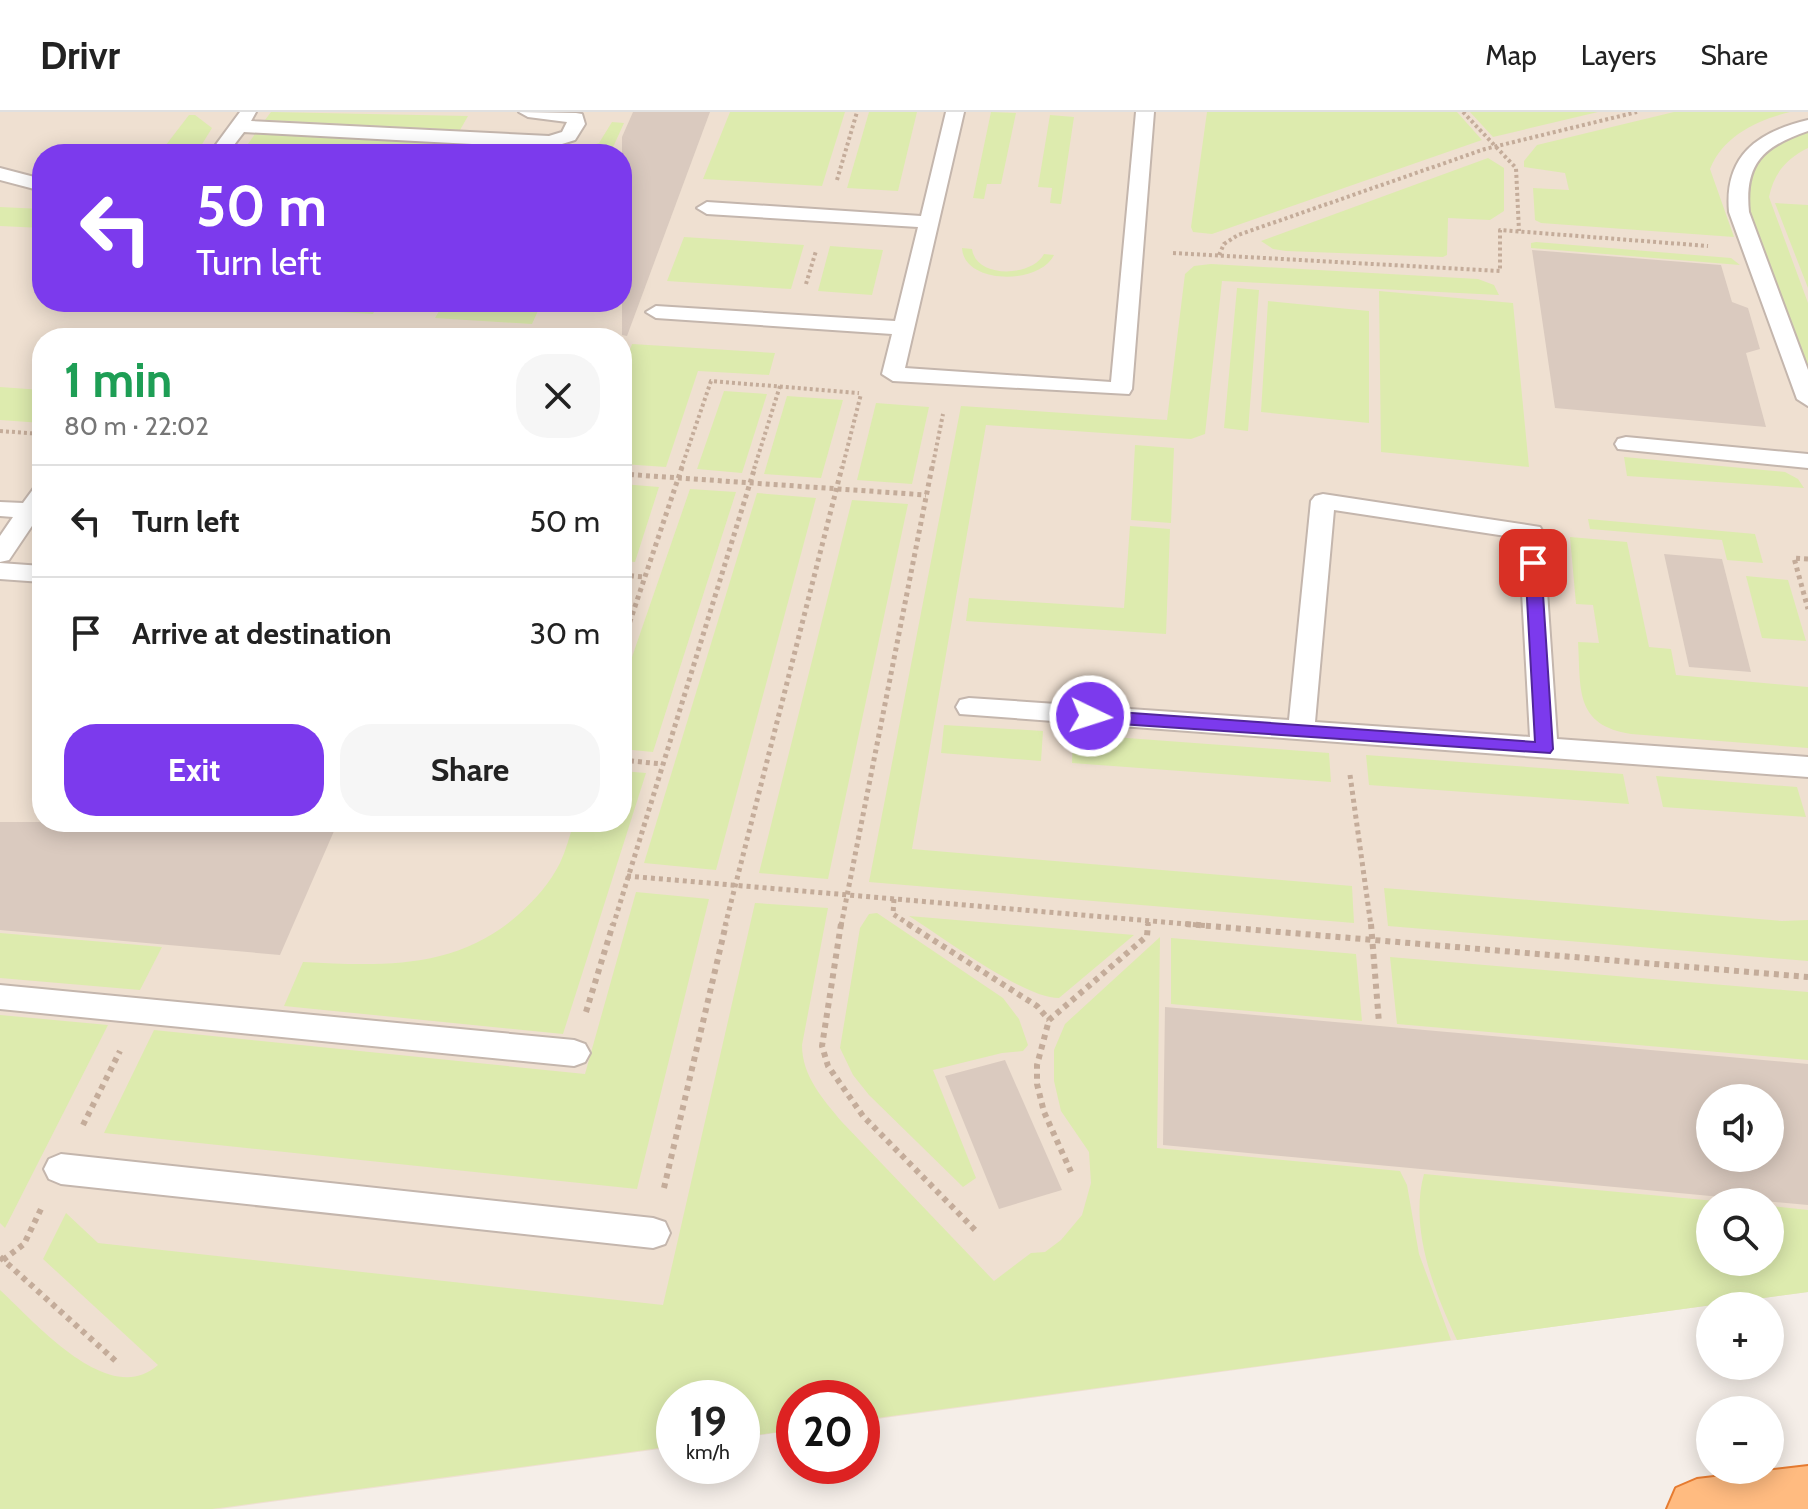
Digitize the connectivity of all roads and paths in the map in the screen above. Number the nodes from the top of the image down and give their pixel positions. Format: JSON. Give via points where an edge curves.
{"nodes":[{"id":1,"x":528,"y":112,"type":"edge"},
{"id":2,"x":955,"y":112,"type":"edge"},
{"id":3,"x":1145,"y":112,"type":"edge"},
{"id":4,"x":1463,"y":112,"type":"edge"},
{"id":5,"x":1637,"y":112,"type":"edge"},
{"id":6,"x":243,"y":119,"type":"edge"},
{"id":7,"x":1808,"y":125,"type":"edge"},
{"id":8,"x":225,"y":144,"type":"edge"},
{"id":9,"x":1496,"y":146,"type":"junction"},
{"id":10,"x":0,"y":174,"type":"edge"},
{"id":11,"x":32,"y":182,"type":"edge"},
{"id":12,"x":707,"y":208,"type":"dead end"},
{"id":13,"x":929,"y":222,"type":"junction"},
{"id":14,"x":1519,"y":231,"type":"junction"},
{"id":15,"x":1753,"y":250,"type":"junction"},
{"id":16,"x":1132,"y":251,"type":"junction"},
{"id":17,"x":1219,"y":256,"type":"junction"},
{"id":18,"x":656,"y":312,"type":"dead end"},
{"id":19,"x":903,"y":328,"type":"junction"},
{"id":20,"x":780,"y":386,"type":"junction"},
{"id":21,"x":861,"y":393,"type":"junction"},
{"id":22,"x":875,"y":394,"type":"dead end"},
{"id":23,"x":946,"y":399,"type":"dead end"},
{"id":24,"x":1808,"y":399,"type":"edge"},
{"id":25,"x":0,"y":431,"type":"edge"},
{"id":26,"x":32,"y":433,"type":"edge"},
{"id":27,"x":1626,"y":444,"type":"dead end"},
{"id":28,"x":1808,"y":461,"type":"edge"},
{"id":29,"x":632,"y":475,"type":"edge"},
{"id":30,"x":678,"y":478,"type":"junction"},
{"id":31,"x":750,"y":483,"type":"junction"},
{"id":32,"x":836,"y":489,"type":"junction"},
{"id":33,"x":926,"y":495,"type":"junction"},
{"id":34,"x":32,"y":503,"type":"edge"},
{"id":35,"x":32,"y":508,"type":"edge"},
{"id":36,"x":0,"y":509,"type":"edge"},
{"id":37,"x":0,"y":554,"type":"edge"},
{"id":38,"x":1808,"y":559,"type":"edge"},
{"id":39,"x":0,"y":571,"type":"edge"},
{"id":40,"x":32,"y":573,"type":"edge"},
{"id":41,"x":632,"y":576,"type":"edge"},
{"id":42,"x":645,"y":577,"type":"junction"},
{"id":43,"x":1808,"y":609,"type":"edge"},
{"id":44,"x":632,"y":615,"type":"edge"},
{"id":45,"x":969,"y":707,"type":"dead end"},
{"id":46,"x":1301,"y":731,"type":"junction"},
{"id":47,"x":1346,"y":735,"type":"junction"},
{"id":48,"x":1544,"y":749,"type":"junction"},
{"id":49,"x":632,"y":761,"type":"edge"},
{"id":50,"x":662,"y":764,"type":"junction"},
{"id":51,"x":1808,"y":767,"type":"edge"},
{"id":52,"x":627,"y":876,"type":"junction"},
{"id":53,"x":735,"y":886,"type":"junction"},
{"id":54,"x":847,"y":895,"type":"junction"},
{"id":55,"x":894,"y":899,"type":"junction"},
{"id":56,"x":1148,"y":920,"type":"junction"},
{"id":57,"x":1373,"y":940,"type":"junction"},
{"id":58,"x":1808,"y":977,"type":"edge"},
{"id":59,"x":0,"y":997,"type":"edge"},
{"id":60,"x":1049,"y":1020,"type":"junction"},
{"id":61,"x":1379,"y":1023,"type":"dead end"},
{"id":62,"x":574,"y":1053,"type":"joint"},
{"id":63,"x":61,"y":1169,"type":"dead end"},
{"id":64,"x":1071,"y":1172,"type":"dead end"},
{"id":65,"x":653,"y":1233,"type":"joint"},
{"id":66,"x":978,"y":1233,"type":"dead end"},
{"id":67,"x":0,"y":1257,"type":"edge"},
{"id":68,"x":119,"y":1364,"type":"dead end"},
{"id":69,"x":1808,"y":1496,"type":"edge"},
{"id":70,"x":1697,"y":1509,"type":"edge"}],
"edges":[{"from":1,"to":6,"type":"lane","via":[[563,114],[576,118],[577,124],[565,140],[549,142]]},
{"from":2,"to":13,"type":"lane"},
{"from":3,"to":16,"type":"lane"},
{"from":4,"to":9,"type":"path"},
{"from":5,"to":9,"type":"path"},
{"from":6,"to":8,"type":"lane"},
{"from":7,"to":15,"type":"lane","via":[[1766,143],[1739,173],[1735,192]]},
{"from":9,"to":14,"type":"path","via":[[1519,178]]},
{"from":9,"to":17,"type":"path","via":[[1238,235],[1224,244]]},
{"from":10,"to":11,"type":"lane"},
{"from":12,"to":13,"type":"lane"},
{"from":13,"to":19,"type":"lane"},
{"from":14,"to":15,"type":"path"},
{"from":14,"to":17,"type":"path","via":[[1500,230],[1500,271]]},
{"from":15,"to":24,"type":"lane"},
{"from":16,"to":17,"type":"path"},
{"from":16,"to":19,"type":"lane","via":[[1121,389],[893,374]]},
{"from":18,"to":19,"type":"lane"},
{"from":20,"to":21,"type":"path"},
{"from":20,"to":30,"type":"path","via":[[711,381]]},
{"from":20,"to":31,"type":"path"},
{"from":21,"to":22,"type":"path"},
{"from":21,"to":32,"type":"path"},
{"from":23,"to":33,"type":"path"},
{"from":25,"to":26,"type":"path"},
{"from":27,"to":28,"type":"lane"},
{"from":29,"to":30,"type":"path"},
{"from":30,"to":31,"type":"path"},
{"from":30,"to":42,"type":"path"},
{"from":31,"to":32,"type":"path"},
{"from":31,"to":50,"type":"path"},
{"from":32,"to":33,"type":"path"},
{"from":32,"to":53,"type":"path"},
{"from":33,"to":54,"type":"path"},
{"from":34,"to":36,"type":"lane"},
{"from":35,"to":37,"type":"lane"},
{"from":38,"to":43,"type":"path","via":[[1794,558]]},
{"from":39,"to":40,"type":"lane"},
{"from":41,"to":42,"type":"path"},
{"from":42,"to":44,"type":"path"},
{"from":45,"to":46,"type":"lane"},
{"from":46,"to":47,"type":"lane"},
{"from":46,"to":48,"type":"lane","via":[[1323,501],[1531,532]]},
{"from":47,"to":48,"type":"lane"},
{"from":47,"to":57,"type":"path"},
{"from":48,"to":51,"type":"lane"},
{"from":49,"to":50,"type":"path"},
{"from":50,"to":52,"type":"path"},
{"from":52,"to":53,"type":"path"},
{"from":52,"to":62,"type":"path"},
{"from":53,"to":54,"type":"path"},
{"from":53,"to":65,"type":"path"},
{"from":54,"to":55,"type":"path"},
{"from":54,"to":66,"type":"path","via":[[822,1058],[855,1108]]},
{"from":55,"to":56,"type":"path"},
{"from":55,"to":60,"type":"path","via":[[893,914],[1037,1006]]},
{"from":56,"to":57,"type":"path"},
{"from":56,"to":60,"type":"path","via":[[1147,936]]},
{"from":57,"to":58,"type":"path"},
{"from":57,"to":61,"type":"path"},
{"from":59,"to":62,"type":"lane"},
{"from":60,"to":64,"type":"path","via":[[1037,1084]]},
{"from":63,"to":65,"type":"lane"},
{"from":67,"to":68,"type":"path"},
{"from":69,"to":70,"type":"highway"}]}
